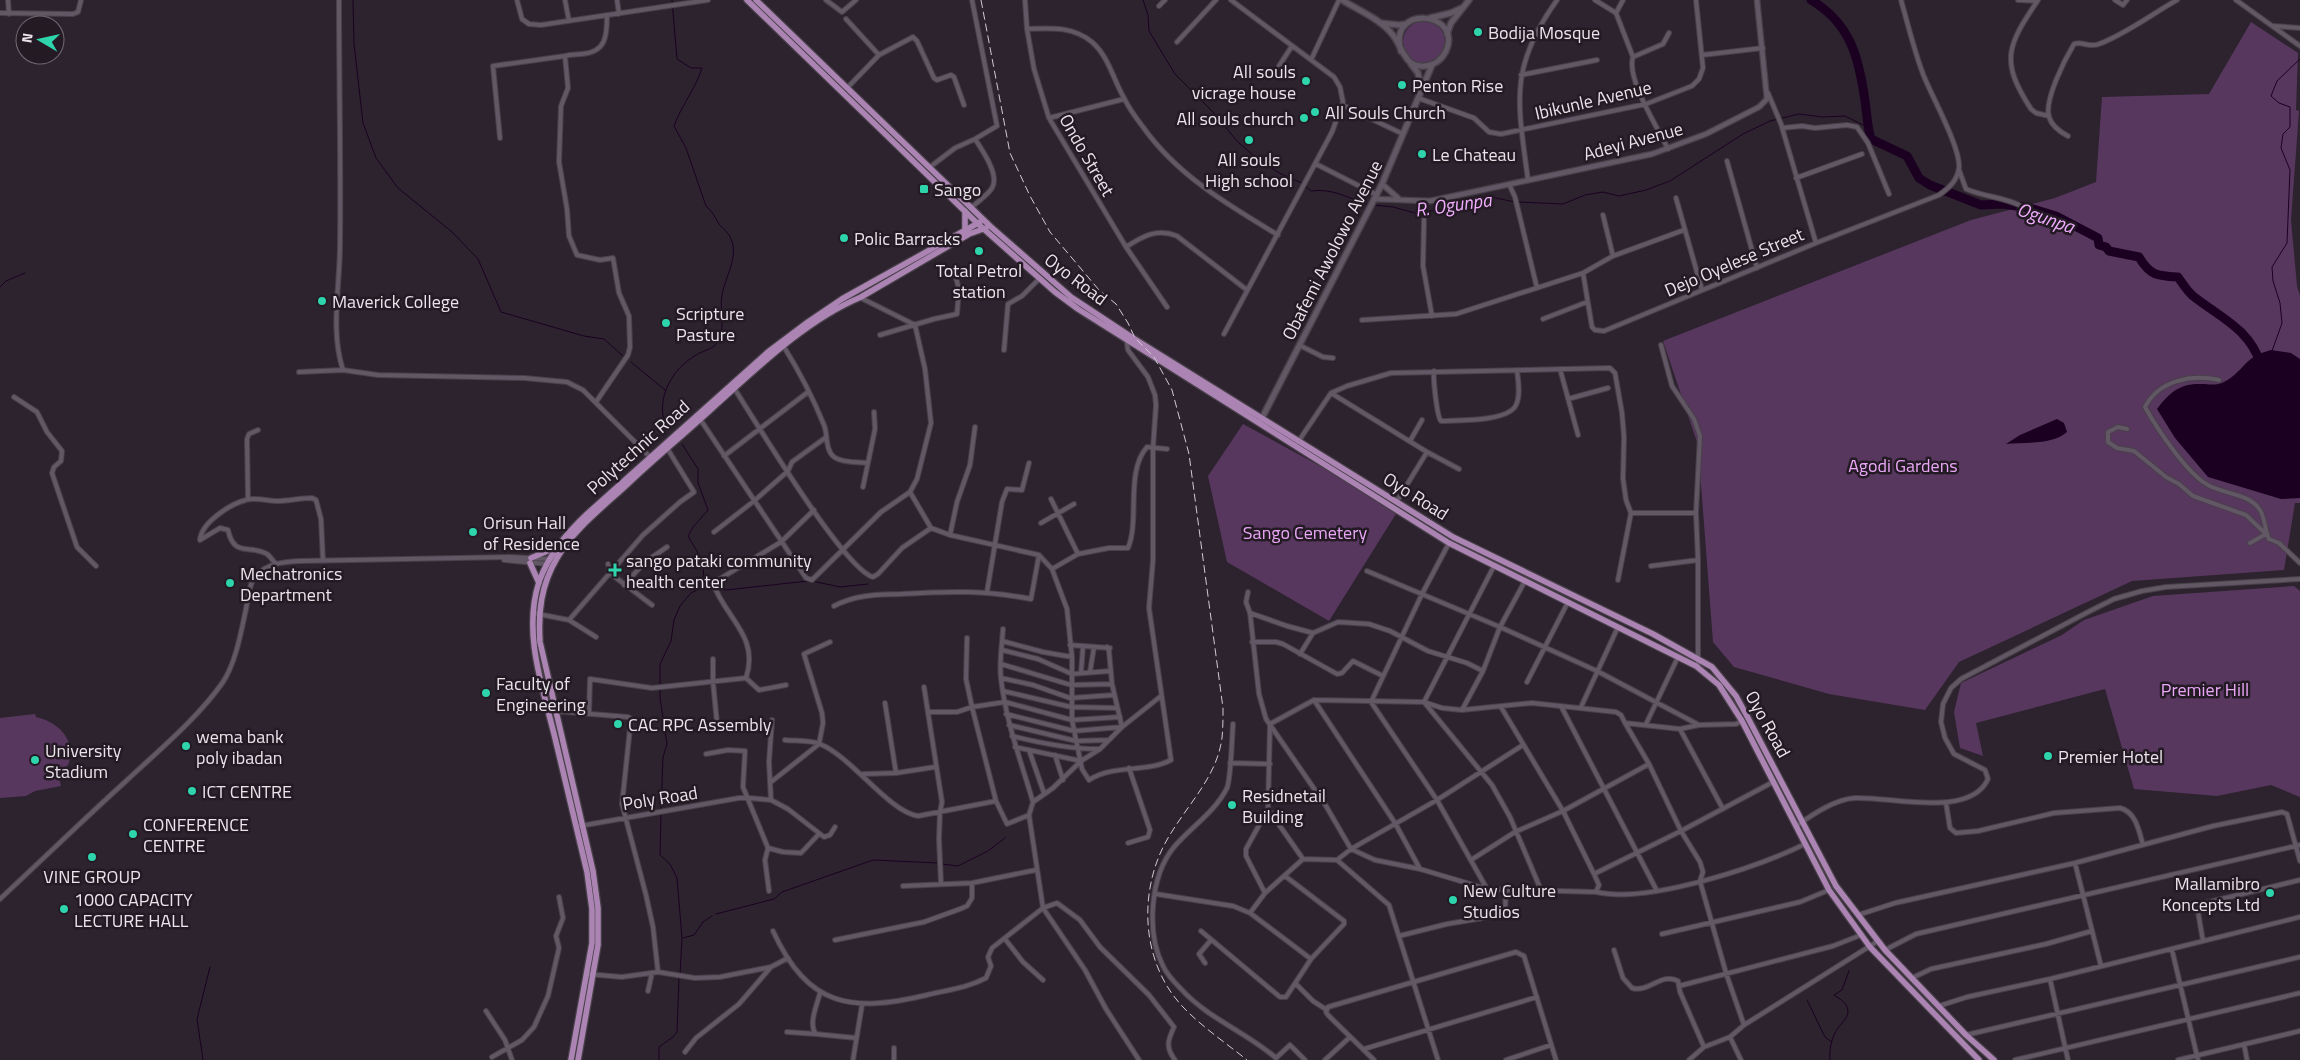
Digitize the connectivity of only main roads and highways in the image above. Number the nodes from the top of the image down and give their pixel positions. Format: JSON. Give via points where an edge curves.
{"nodes":[{"id":1,"x":747,"y":0,"type":"edge"},
{"id":2,"x":756,"y":0,"type":"edge"},
{"id":3,"x":1340,"y":0,"type":"edge"},
{"id":4,"x":1469,"y":0,"type":"edge"},
{"id":5,"x":1462,"y":8,"type":"junction"},
{"id":6,"x":1429,"y":18,"type":"junction"},
{"id":7,"x":1409,"y":22,"type":"junction"},
{"id":8,"x":1379,"y":23,"type":"junction"},
{"id":9,"x":1447,"y":34,"type":"junction"},
{"id":10,"x":1401,"y":51,"type":"junction"},
{"id":11,"x":1405,"y":58,"type":"junction"},
{"id":12,"x":1432,"y":65,"type":"junction"},
{"id":13,"x":835,"y":81,"type":"junction"},
{"id":14,"x":1421,"y":91,"type":"junction"},
{"id":15,"x":968,"y":209,"type":"junction"},
{"id":16,"x":984,"y":220,"type":"junction"},
{"id":17,"x":977,"y":223,"type":"junction"},
{"id":18,"x":990,"y":226,"type":"junction"},
{"id":19,"x":984,"y":229,"type":"junction"},
{"id":20,"x":964,"y":230,"type":"junction"},
{"id":21,"x":924,"y":256,"type":"junction"},
{"id":22,"x":1130,"y":339,"type":"junction"},
{"id":23,"x":732,"y":387,"type":"junction"},
{"id":24,"x":1262,"y":417,"type":"junction"},
{"id":25,"x":1258,"y":423,"type":"junction"},
{"id":26,"x":659,"y":452,"type":"junction"},
{"id":27,"x":557,"y":547,"type":"junction"},
{"id":28,"x":552,"y":562,"type":"junction"},
{"id":29,"x":539,"y":583,"type":"junction"},
{"id":30,"x":1586,"y":603,"type":"junction"},
{"id":31,"x":1583,"y":609,"type":"junction"},
{"id":32,"x":536,"y":613,"type":"junction"},
{"id":33,"x":561,"y":733,"type":"junction"},
{"id":34,"x":554,"y":735,"type":"junction"},
{"id":35,"x":1799,"y":824,"type":"junction"},
{"id":36,"x":579,"y":826,"type":"junction"},
{"id":37,"x":590,"y":974,"type":"junction"},
{"id":38,"x":570,"y":1060,"type":"edge"},
{"id":39,"x":578,"y":1060,"type":"edge"},
{"id":40,"x":1979,"y":1060,"type":"edge"},
{"id":41,"x":1994,"y":1060,"type":"edge"}],
"edges":[{"from":1,"to":13,"type":"main road","name":"Oyo Road"},
{"from":2,"to":13,"type":"main road","name":"Oyo Road"},
{"from":3,"to":8,"type":"main road"},
{"from":4,"to":5,"type":"main road"},
{"from":5,"to":6,"type":"main road"},
{"from":5,"to":9,"type":"main road"},
{"from":6,"to":7,"type":"main road"},
{"from":6,"to":9,"type":"main road","via":[[1440,24]]},
{"from":7,"to":8,"type":"main road","via":[[1399,26]]},
{"from":7,"to":10,"type":"main road","via":[[1401,33]]},
{"from":8,"to":10,"type":"main road","via":[[1392,34]]},
{"from":9,"to":12,"type":"main road","via":[[1445,52]]},
{"from":10,"to":11,"type":"main road"},
{"from":11,"to":12,"type":"main road","via":[[1415,64]]},
{"from":11,"to":14,"type":"main road","via":[[1418,73]]},
{"from":12,"to":14,"type":"main road","name":"Obafemi Awolowo Avenue"},
{"from":13,"to":15,"type":"main road","name":"Oyo Road"},
{"from":13,"to":15,"type":"main road","name":"Oyo Road","via":[[848,88],[930,167]]},
{"from":14,"to":24,"type":"main road","name":"Obafemi Awolowo Avenue","via":[[1376,197]]},
{"from":15,"to":16,"type":"main road","name":"Oyo Road"},
{"from":15,"to":17,"type":"main road","name":"Oyo Road"},
{"from":15,"to":20,"type":"main road"},
{"from":16,"to":17,"type":"main road","name":"Polytechnic Road"},
{"from":16,"to":18,"type":"main road","name":"Oyo Road"},
{"from":17,"to":19,"type":"main road","name":"Oyo Road"},
{"from":17,"to":20,"type":"main road","name":"Polytechnic Road"},
{"from":18,"to":19,"type":"main road","name":"Polytechnic Road"},
{"from":18,"to":22,"type":"main road","name":"Oyo Road","via":[[1056,285]]},
{"from":19,"to":21,"type":"main road","name":"Polytechnic Road"},
{"from":19,"to":22,"type":"main road","name":"Oyo Road","via":[[1078,309]]},
{"from":20,"to":21,"type":"main road","name":"Polytechnic Road"},
{"from":21,"to":23,"type":"main road","name":"Polytechnic Road","via":[[860,298],[846,303]]},
{"from":21,"to":23,"type":"main road","name":"Polytechnic Road","via":[[808,322],[768,352]]},
{"from":22,"to":24,"type":"main road","name":"Oyo Road"},
{"from":22,"to":25,"type":"main road","name":"Oyo Road"},
{"from":23,"to":26,"type":"main road","name":"Polytechnic Road"},
{"from":23,"to":26,"type":"main road","name":"Polytechnic Road","via":[[700,419]]},
{"from":24,"to":25,"type":"main road","name":"Obafemi Awolowo Avenue"},
{"from":24,"to":30,"type":"main road","name":"Oyo Road","via":[[1453,537]]},
{"from":25,"to":31,"type":"main road","name":"Oyo Road","via":[[1449,543]]},
{"from":26,"to":27,"type":"main road","name":"Polytechnic Road","via":[[587,514]]},
{"from":26,"to":28,"type":"main road","name":"Polytechnic Road","via":[[589,520]]},
{"from":27,"to":28,"type":"main road","name":"Polytechnic Road"},
{"from":27,"to":29,"type":"main road","via":[[531,560]]},
{"from":28,"to":29,"type":"main road","name":"Polytechnic Road"},
{"from":28,"to":32,"type":"main road","name":"Polytechnic Road"},
{"from":29,"to":32,"type":"main road","name":"Polytechnic Road"},
{"from":30,"to":31,"type":"main road"},
{"from":30,"to":35,"type":"main road","name":"Oyo Road","via":[[1653,634],[1712,667],[1736,696]]},
{"from":31,"to":35,"type":"main road","name":"Oyo Road","via":[[1696,666],[1719,685]]},
{"from":32,"to":33,"type":"main road","name":"Polytechnic Road"},
{"from":32,"to":34,"type":"main road","name":"Polytechnic Road","via":[[535,653]]},
{"from":33,"to":34,"type":"main road"},
{"from":33,"to":36,"type":"main road","name":"Polytechnic Road"},
{"from":34,"to":36,"type":"main road","name":"Polytechnic Road"},
{"from":35,"to":40,"type":"main road","name":"Oyo Road","via":[[1805,844],[1829,890],[1870,948]]},
{"from":35,"to":41,"type":"main road","name":"Oyo Road","via":[[1836,886],[1885,950]]},
{"from":36,"to":37,"type":"main road","name":"Polytechnic Road","via":[[593,871],[598,908],[598,945]]},
{"from":37,"to":38,"type":"main road","name":"Polytechnic Road"},
{"from":37,"to":39,"type":"main road","name":"Polytechnic Road"}]}
